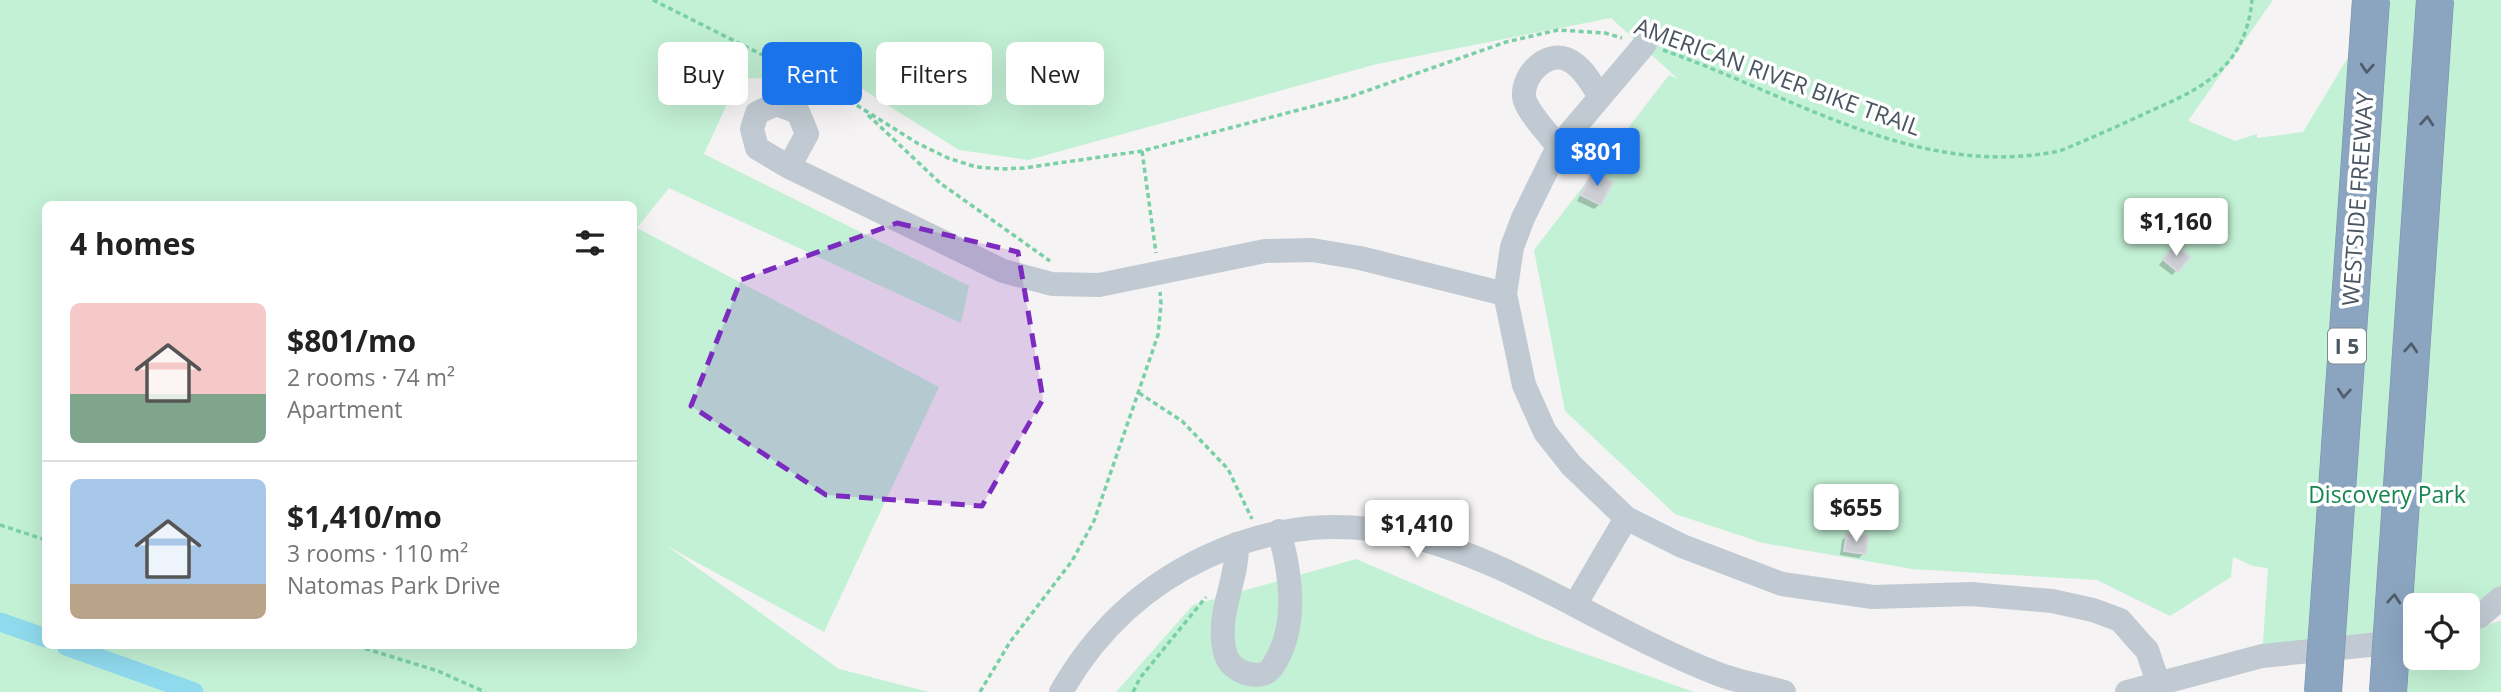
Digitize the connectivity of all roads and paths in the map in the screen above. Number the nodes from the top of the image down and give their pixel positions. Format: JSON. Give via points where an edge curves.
{"nodes":[{"id":1,"x":653,"y":0,"type":"edge"},
{"id":2,"x":2252,"y":0,"type":"edge"},
{"id":3,"x":2371,"y":0,"type":"edge"},
{"id":4,"x":2435,"y":0,"type":"edge"},
{"id":5,"x":1645,"y":44,"type":"junction"},
{"id":6,"x":1600,"y":96,"type":"junction"},
{"id":7,"x":861,"y":108,"type":"junction"},
{"id":8,"x":1558,"y":147,"type":"junction"},
{"id":9,"x":1142,"y":151,"type":"junction"},
{"id":10,"x":789,"y":167,"type":"dead end"},
{"id":11,"x":1055,"y":265,"type":"dead end"},
{"id":12,"x":1158,"y":273,"type":"junction"},
{"id":13,"x":1505,"y":294,"type":"junction"},
{"id":14,"x":1139,"y":393,"type":"junction"},
{"id":15,"x":1626,"y":518,"type":"junction"},
{"id":16,"x":0,"y":524,"type":"edge"},
{"id":17,"x":1259,"y":537,"type":"junction"},
{"id":18,"x":42,"y":539,"type":"edge"},
{"id":19,"x":1234,"y":579,"type":"junction"},
{"id":20,"x":2501,"y":598,"type":"edge"},
{"id":21,"x":1575,"y":605,"type":"junction"},
{"id":22,"x":2480,"y":615,"type":"edge"},
{"id":23,"x":2403,"y":639,"type":"edge"},
{"id":24,"x":367,"y":649,"type":"edge"},
{"id":25,"x":2159,"y":685,"type":"junction"},
{"id":26,"x":485,"y":692,"type":"edge"},
{"id":27,"x":980,"y":692,"type":"edge"},
{"id":28,"x":1061,"y":692,"type":"edge"},
{"id":29,"x":1133,"y":692,"type":"edge"},
{"id":30,"x":1784,"y":692,"type":"edge"},
{"id":31,"x":2127,"y":692,"type":"edge"},
{"id":32,"x":2323,"y":692,"type":"edge"},
{"id":33,"x":2388,"y":692,"type":"edge"}],
"edges":[{"from":1,"to":7,"type":"path","name":"AMERICAN RIVER BIKE TRAIL"},
{"from":2,"to":5,"type":"path","name":"AMERICAN RIVER BIKE TRAIL","via":[[2247,31],[2229,63],[2190,94],[2056,152],[2009,156],[1967,155],[1896,142]]},
{"from":3,"to":32,"type":"highway","name":"WESTSIDE FREEWAY","number":"I 5","one_way":true,"bridge":true},
{"from":33,"to":4,"type":"highway","one_way":true,"bridge":true},
{"from":5,"to":6,"type":"street"},
{"from":5,"to":9,"type":"path","name":"AMERICAN RIVER BIKE TRAIL","via":[[1605,33],[1558,30],[1506,42],[1352,96]]},
{"from":6,"to":8,"type":"street"},
{"from":6,"to":8,"type":"street","via":[[1570,60],[1538,64],[1526,80],[1524,97]]},
{"from":7,"to":9,"type":"path","name":"AMERICAN RIVER BIKE TRAIL","via":[[917,143],[976,167],[1024,168]]},
{"from":7,"to":11,"type":"path","via":[[940,183]]},
{"from":8,"to":13,"type":"street","via":[[1512,247]]},
{"from":9,"to":12,"type":"path"},
{"from":10,"to":12,"type":"street","via":[[1003,271],[1052,284],[1099,285]]},
{"from":12,"to":13,"type":"street","via":[[1265,251],[1312,250]]},
{"from":12,"to":14,"type":"path","via":[[1157,335]]},
{"from":13,"to":15,"type":"street","via":[[1524,386],[1545,432],[1571,465]]},
{"from":14,"to":17,"type":"path","via":[[1182,421],[1228,470]]},
{"from":14,"to":27,"type":"path","via":[[1094,521],[1072,561],[1010,642]]},
{"from":15,"to":21,"type":"street"},
{"from":15,"to":25,"type":"street","via":[[1682,547],[1782,584],[1873,597],[1971,594],[2093,610],[2120,620],[2147,650]]},
{"from":16,"to":18,"type":"path"},
{"from":17,"to":19,"type":"street","via":[[1237,561]]},
{"from":17,"to":19,"type":"street","via":[[1288,565],[1291,610],[1272,668],[1258,675],[1243,673],[1228,659],[1225,649],[1226,608]]},
{"from":17,"to":21,"type":"street","via":[[1328,526],[1423,538]]},
{"from":17,"to":28,"type":"street","via":[[1179,570],[1136,600],[1101,633]]},
{"from":19,"to":29,"type":"path","via":[[1208,595]]},
{"from":20,"to":22,"type":"street"},
{"from":21,"to":30,"type":"street","via":[[1719,674]]},
{"from":23,"to":25,"type":"street","via":[[2262,656]]},
{"from":24,"to":26,"type":"path","via":[[438,671]]},
{"from":25,"to":31,"type":"street"}]}
